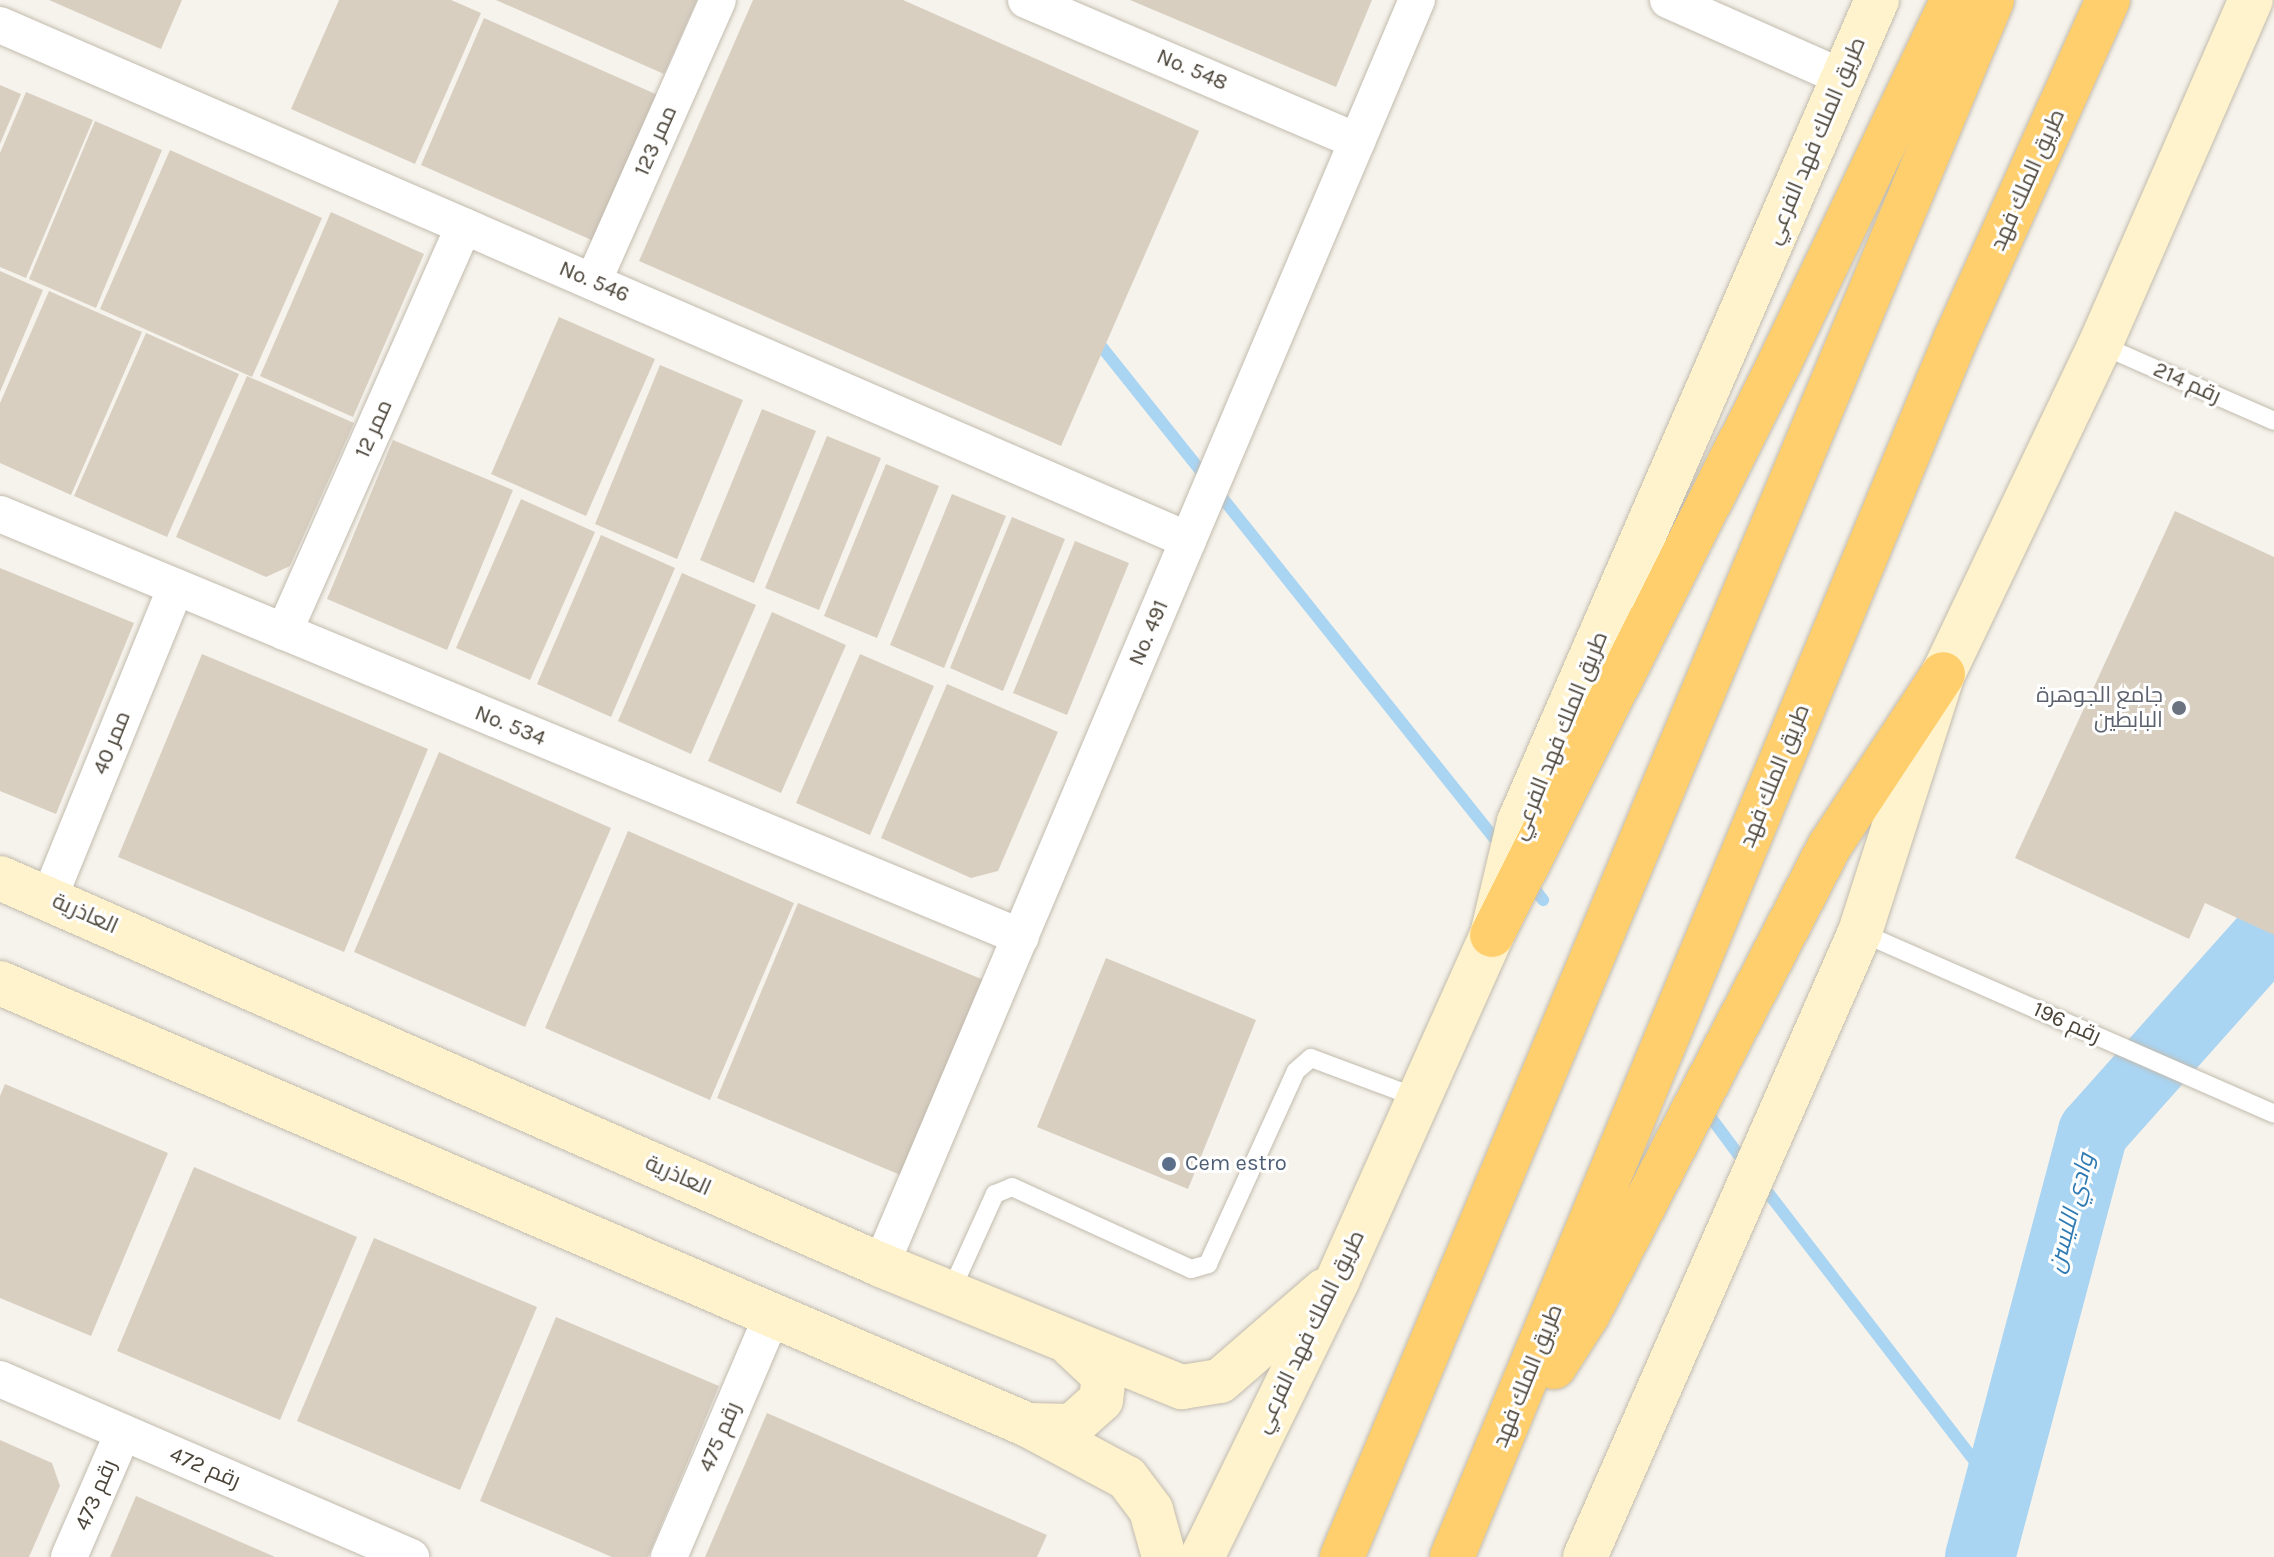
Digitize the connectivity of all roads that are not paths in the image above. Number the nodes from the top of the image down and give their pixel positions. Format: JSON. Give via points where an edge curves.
{"nodes":[{"id":1,"x":718,"y":0,"type":"edge"},
{"id":2,"x":1026,"y":0,"type":"edge"},
{"id":3,"x":1417,"y":0,"type":"edge"},
{"id":4,"x":1668,"y":0,"type":"edge"},
{"id":5,"x":1877,"y":0,"type":"edge"},
{"id":6,"x":1953,"y":0,"type":"edge"},
{"id":7,"x":1992,"y":0,"type":"edge"},
{"id":8,"x":2108,"y":0,"type":"edge"},
{"id":9,"x":2251,"y":0,"type":"edge"},
{"id":10,"x":0,"y":25,"type":"edge"},
{"id":11,"x":1844,"y":78,"type":"junction"},
{"id":12,"x":1357,"y":141,"type":"junction"},
{"id":13,"x":464,"y":226,"type":"junction"},
{"id":14,"x":593,"y":282,"type":"junction"},
{"id":15,"x":2100,"y":345,"type":"junction"},
{"id":16,"x":2274,"y":421,"type":"edge"},
{"id":17,"x":0,"y":514,"type":"edge"},
{"id":18,"x":1188,"y":540,"type":"junction"},
{"id":19,"x":176,"y":587,"type":"junction"},
{"id":20,"x":284,"y":632,"type":"junction"},
{"id":21,"x":1943,"y":674,"type":"junction"},
{"id":22,"x":0,"y":878,"type":"edge"},
{"id":23,"x":49,"y":898,"type":"junction"},
{"id":24,"x":1860,"y":932,"type":"junction"},
{"id":25,"x":1492,"y":935,"type":"junction"},
{"id":26,"x":1021,"y":937,"type":"junction"},
{"id":27,"x":0,"y":983,"type":"edge"},
{"id":28,"x":1418,"y":1098,"type":"junction"},
{"id":29,"x":2274,"y":1114,"type":"edge"},
{"id":30,"x":881,"y":1265,"type":"junction"},
{"id":31,"x":1338,"y":1279,"type":"junction"},
{"id":32,"x":950,"y":1293,"type":"junction"},
{"id":33,"x":772,"y":1316,"type":"junction"},
{"id":34,"x":1071,"y":1345,"type":"junction"},
{"id":35,"x":0,"y":1379,"type":"edge"},
{"id":36,"x":1028,"y":1425,"type":"junction"},
{"id":37,"x":123,"y":1433,"type":"junction"},
{"id":38,"x":1491,"y":1467,"type":"junction"},
{"id":39,"x":69,"y":1557,"type":"edge"},
{"id":40,"x":411,"y":1557,"type":"edge"},
{"id":41,"x":669,"y":1557,"type":"edge"},
{"id":42,"x":1164,"y":1557,"type":"edge"},
{"id":43,"x":1202,"y":1557,"type":"edge"},
{"id":44,"x":1342,"y":1557,"type":"edge"},
{"id":45,"x":1452,"y":1557,"type":"edge"},
{"id":46,"x":1585,"y":1557,"type":"edge"}],
"edges":[{"from":1,"to":14,"type":"street","name":"ممر 123"},
{"from":2,"to":12,"type":"street","name":"No. 548"},
{"from":3,"to":12,"type":"street","name":"No. 491"},
{"from":4,"to":11,"type":"street"},
{"from":5,"to":11,"type":"main road","name":"طريق الملك فهد الفرعي"},
{"from":6,"to":25,"type":"highway","via":[[1779,364]]},
{"from":7,"to":44,"type":"highway"},
{"from":8,"to":38,"type":"highway","name":"طريق الملك فهد","via":[[1956,338]]},
{"from":9,"to":15,"type":"main road"},
{"from":10,"to":13,"type":"street","name":"No. 546"},
{"from":11,"to":25,"type":"main road","name":"طريق الملك فهد الفرعي","via":[[1519,822]]},
{"from":12,"to":18,"type":"street","name":"No. 491"},
{"from":13,"to":14,"type":"street","name":"No. 546"},
{"from":13,"to":20,"type":"street","name":"ممر 12"},
{"from":14,"to":18,"type":"street","name":"No. 546"},
{"from":15,"to":16,"type":"lane","name":"رقم 214"},
{"from":15,"to":21,"type":"main road"},
{"from":17,"to":19,"type":"street","name":"No. 534"},
{"from":18,"to":26,"type":"street","name":"No. 491"},
{"from":19,"to":20,"type":"street","name":"No. 534"},
{"from":19,"to":23,"type":"street","name":"ممر 40"},
{"from":20,"to":26,"type":"street","name":"No. 534"},
{"from":21,"to":24,"type":"main road"},
{"from":21,"to":38,"type":"highway","via":[[1829,847],[1588,1314]]},
{"from":22,"to":23,"type":"main road","name":"العاذرية"},
{"from":23,"to":30,"type":"main road","name":"العاذرية"},
{"from":24,"to":29,"type":"lane","name":"رقم 196"},
{"from":24,"to":46,"type":"main road"},
{"from":25,"to":28,"type":"main road","name":"طريق الملك فهد الفرعي"},
{"from":26,"to":30,"type":"street","name":"No. 491"},
{"from":27,"to":33,"type":"main road"},
{"from":28,"to":31,"type":"main road","name":"طريق الملك فهد الفرعي"},
{"from":28,"to":32,"type":"lane","via":[[1311,1058],[1296,1071],[1208,1264],[1191,1269],[1012,1187],[995,1194]]},
{"from":30,"to":32,"type":"main road","name":"العاذرية"},
{"from":31,"to":34,"type":"main road","name":"العاذرية","via":[[1220,1381],[1182,1387]]},
{"from":31,"to":43,"type":"main road","name":"طريق الملك فهد الفرعي"},
{"from":32,"to":34,"type":"main road","name":"العاذرية"},
{"from":33,"to":36,"type":"main road"},
{"from":33,"to":41,"type":"street","name":"رقم 475"},
{"from":34,"to":36,"type":"main road","via":[[1104,1376],[1101,1400],[1072,1426]]},
{"from":35,"to":37,"type":"street","name":"رقم 472"},
{"from":36,"to":42,"type":"main road","via":[[1127,1478],[1151,1510]]},
{"from":37,"to":39,"type":"street","name":"رقم 473"},
{"from":37,"to":40,"type":"street","name":"رقم 472"},
{"from":38,"to":45,"type":"highway","name":"طريق الملك فهد"}]}
